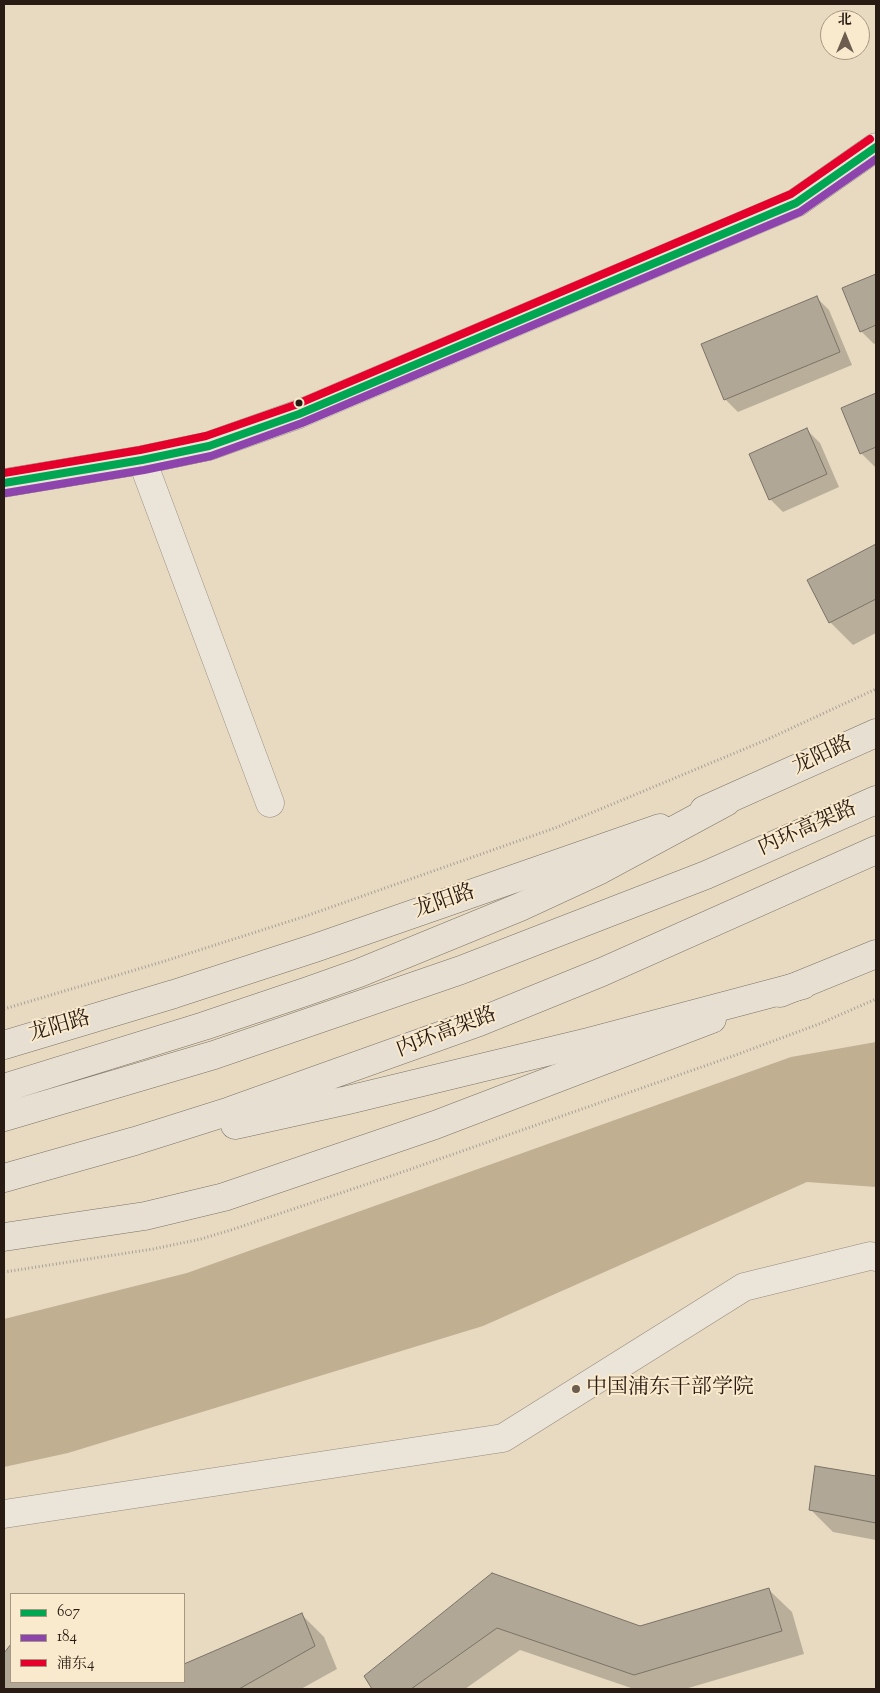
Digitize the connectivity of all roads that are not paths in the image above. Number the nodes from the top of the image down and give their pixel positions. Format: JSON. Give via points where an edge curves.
{"nodes":[{"id":1,"x":876,"y":147,"type":"edge"},
{"id":2,"x":142,"y":460,"type":"junction"},
{"id":3,"x":4,"y":483,"type":"edge"},
{"id":4,"x":876,"y":733,"type":"edge"},
{"id":5,"x":726,"y":802,"type":"junction"},
{"id":6,"x":270,"y":803,"type":"dead end"},
{"id":7,"x":869,"y":803,"type":"edge"},
{"id":8,"x":876,"y":850,"type":"edge"},
{"id":9,"x":876,"y":954,"type":"edge"},
{"id":10,"x":803,"y":985,"type":"junction"},
{"id":11,"x":4,"y":1045,"type":"edge"},
{"id":12,"x":4,"y":1088,"type":"edge"},
{"id":13,"x":4,"y":1117,"type":"edge"},
{"id":14,"x":35,"y":1169,"type":"junction"},
{"id":15,"x":4,"y":1178,"type":"edge"},
{"id":16,"x":4,"y":1237,"type":"edge"},
{"id":17,"x":876,"y":1257,"type":"edge"},
{"id":18,"x":4,"y":1514,"type":"edge"}],
"edges":[{"from":1,"to":2,"type":"street","via":[[796,203],[299,414],[209,446]]},
{"from":2,"to":3,"type":"street"},
{"from":2,"to":6,"type":"street"},
{"from":4,"to":5,"type":"main road","name":"龙阳路"},
{"from":5,"to":11,"type":"main road","name":"龙阳路","via":[[592,853],[315,948]]},
{"from":5,"to":12,"type":"main road","via":[[600,870],[520,907],[359,973]]},
{"from":7,"to":13,"type":"main road","name":"内环高架路","via":[[706,875],[461,970],[214,1055]]},
{"from":8,"to":14,"type":"main road","name":"内环高架路","via":[[602,972],[479,1022],[230,1111]]},
{"from":9,"to":10,"type":"main road"},
{"from":10,"to":14,"type":"main road","via":[[358,1098]]},
{"from":10,"to":16,"type":"main road","via":[[435,1125],[224,1197],[145,1216]]},
{"from":14,"to":15,"type":"main road","name":"内环高架路"},
{"from":17,"to":18,"type":"street","via":[[744,1286],[503,1438]]}]}
